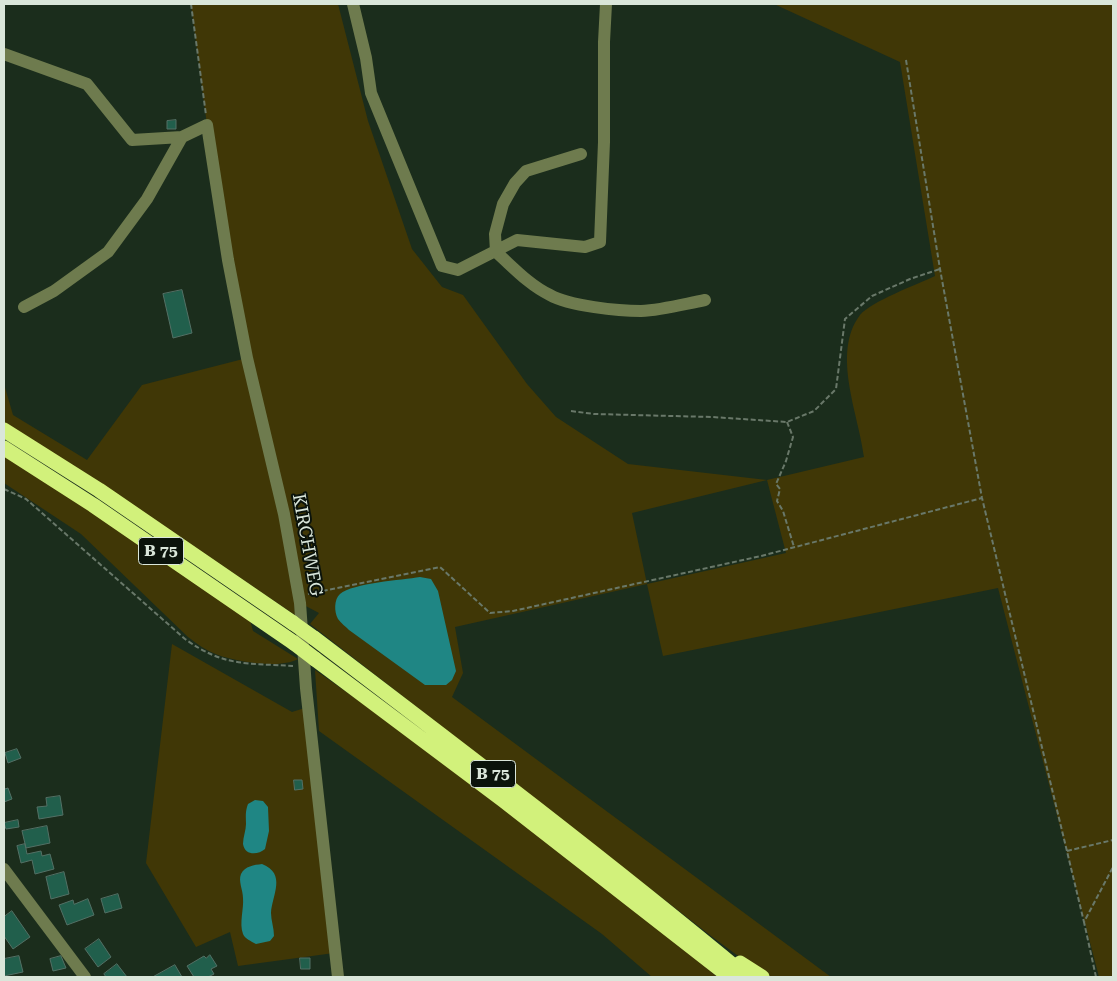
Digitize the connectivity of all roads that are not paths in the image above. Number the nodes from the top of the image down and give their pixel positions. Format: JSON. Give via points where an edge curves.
{"nodes":[{"id":1,"x":353,"y":4,"type":"edge"},
{"id":2,"x":606,"y":4,"type":"edge"},
{"id":3,"x":4,"y":54,"type":"edge"},
{"id":4,"x":182,"y":137,"type":"junction"},
{"id":5,"x":581,"y":154,"type":"dead end"},
{"id":6,"x":496,"y":252,"type":"junction"},
{"id":7,"x":705,"y":300,"type":"dead end"},
{"id":8,"x":24,"y":307,"type":"dead end"},
{"id":9,"x":4,"y":430,"type":"edge"},
{"id":10,"x":4,"y":448,"type":"edge"},
{"id":11,"x":310,"y":663,"type":"junction"},
{"id":12,"x":4,"y":869,"type":"edge"},
{"id":13,"x":670,"y":914,"type":"junction"},
{"id":14,"x":698,"y":953,"type":"junction"},
{"id":15,"x":86,"y":977,"type":"edge"},
{"id":16,"x":338,"y":977,"type":"edge"},
{"id":17,"x":720,"y":977,"type":"edge"},
{"id":18,"x":730,"y":977,"type":"edge"},
{"id":19,"x":747,"y":977,"type":"edge"},
{"id":20,"x":762,"y":977,"type":"edge"}],
"edges":[{"from":1,"to":6,"type":"street","via":[[371,93],[442,266],[458,270]]},
{"from":2,"to":6,"type":"street","via":[[600,242],[585,247],[518,240]]},
{"from":3,"to":4,"type":"street","via":[[87,84],[132,140]]},
{"from":4,"to":8,"type":"street","via":[[147,199],[108,252],[54,291]]},
{"from":4,"to":11,"type":"street","name":"KIRCHWEG","via":[[208,125],[228,260],[247,358],[284,514]]},
{"from":5,"to":6,"type":"street","via":[[526,171],[515,183],[503,204],[495,234]]},
{"from":6,"to":7,"type":"street","via":[[550,296],[571,302],[641,311]]},
{"from":9,"to":13,"type":"highway","number":"B 75","bridge":true,"via":[[106,495],[314,638]]},
{"from":10,"to":11,"type":"highway","number":"B 75","bridge":true,"via":[[101,510],[294,643]]},
{"from":11,"to":14,"type":"highway","number":"B 75","via":[[503,800]]},
{"from":11,"to":16,"type":"street","name":"KIRCHWEG"},
{"from":12,"to":15,"type":"street"},
{"from":13,"to":19,"type":"highway","number":"B 75"},
{"from":13,"to":20,"type":"highway"},
{"from":14,"to":17,"type":"highway"},
{"from":14,"to":18,"type":"highway","number":"B 75"}]}
